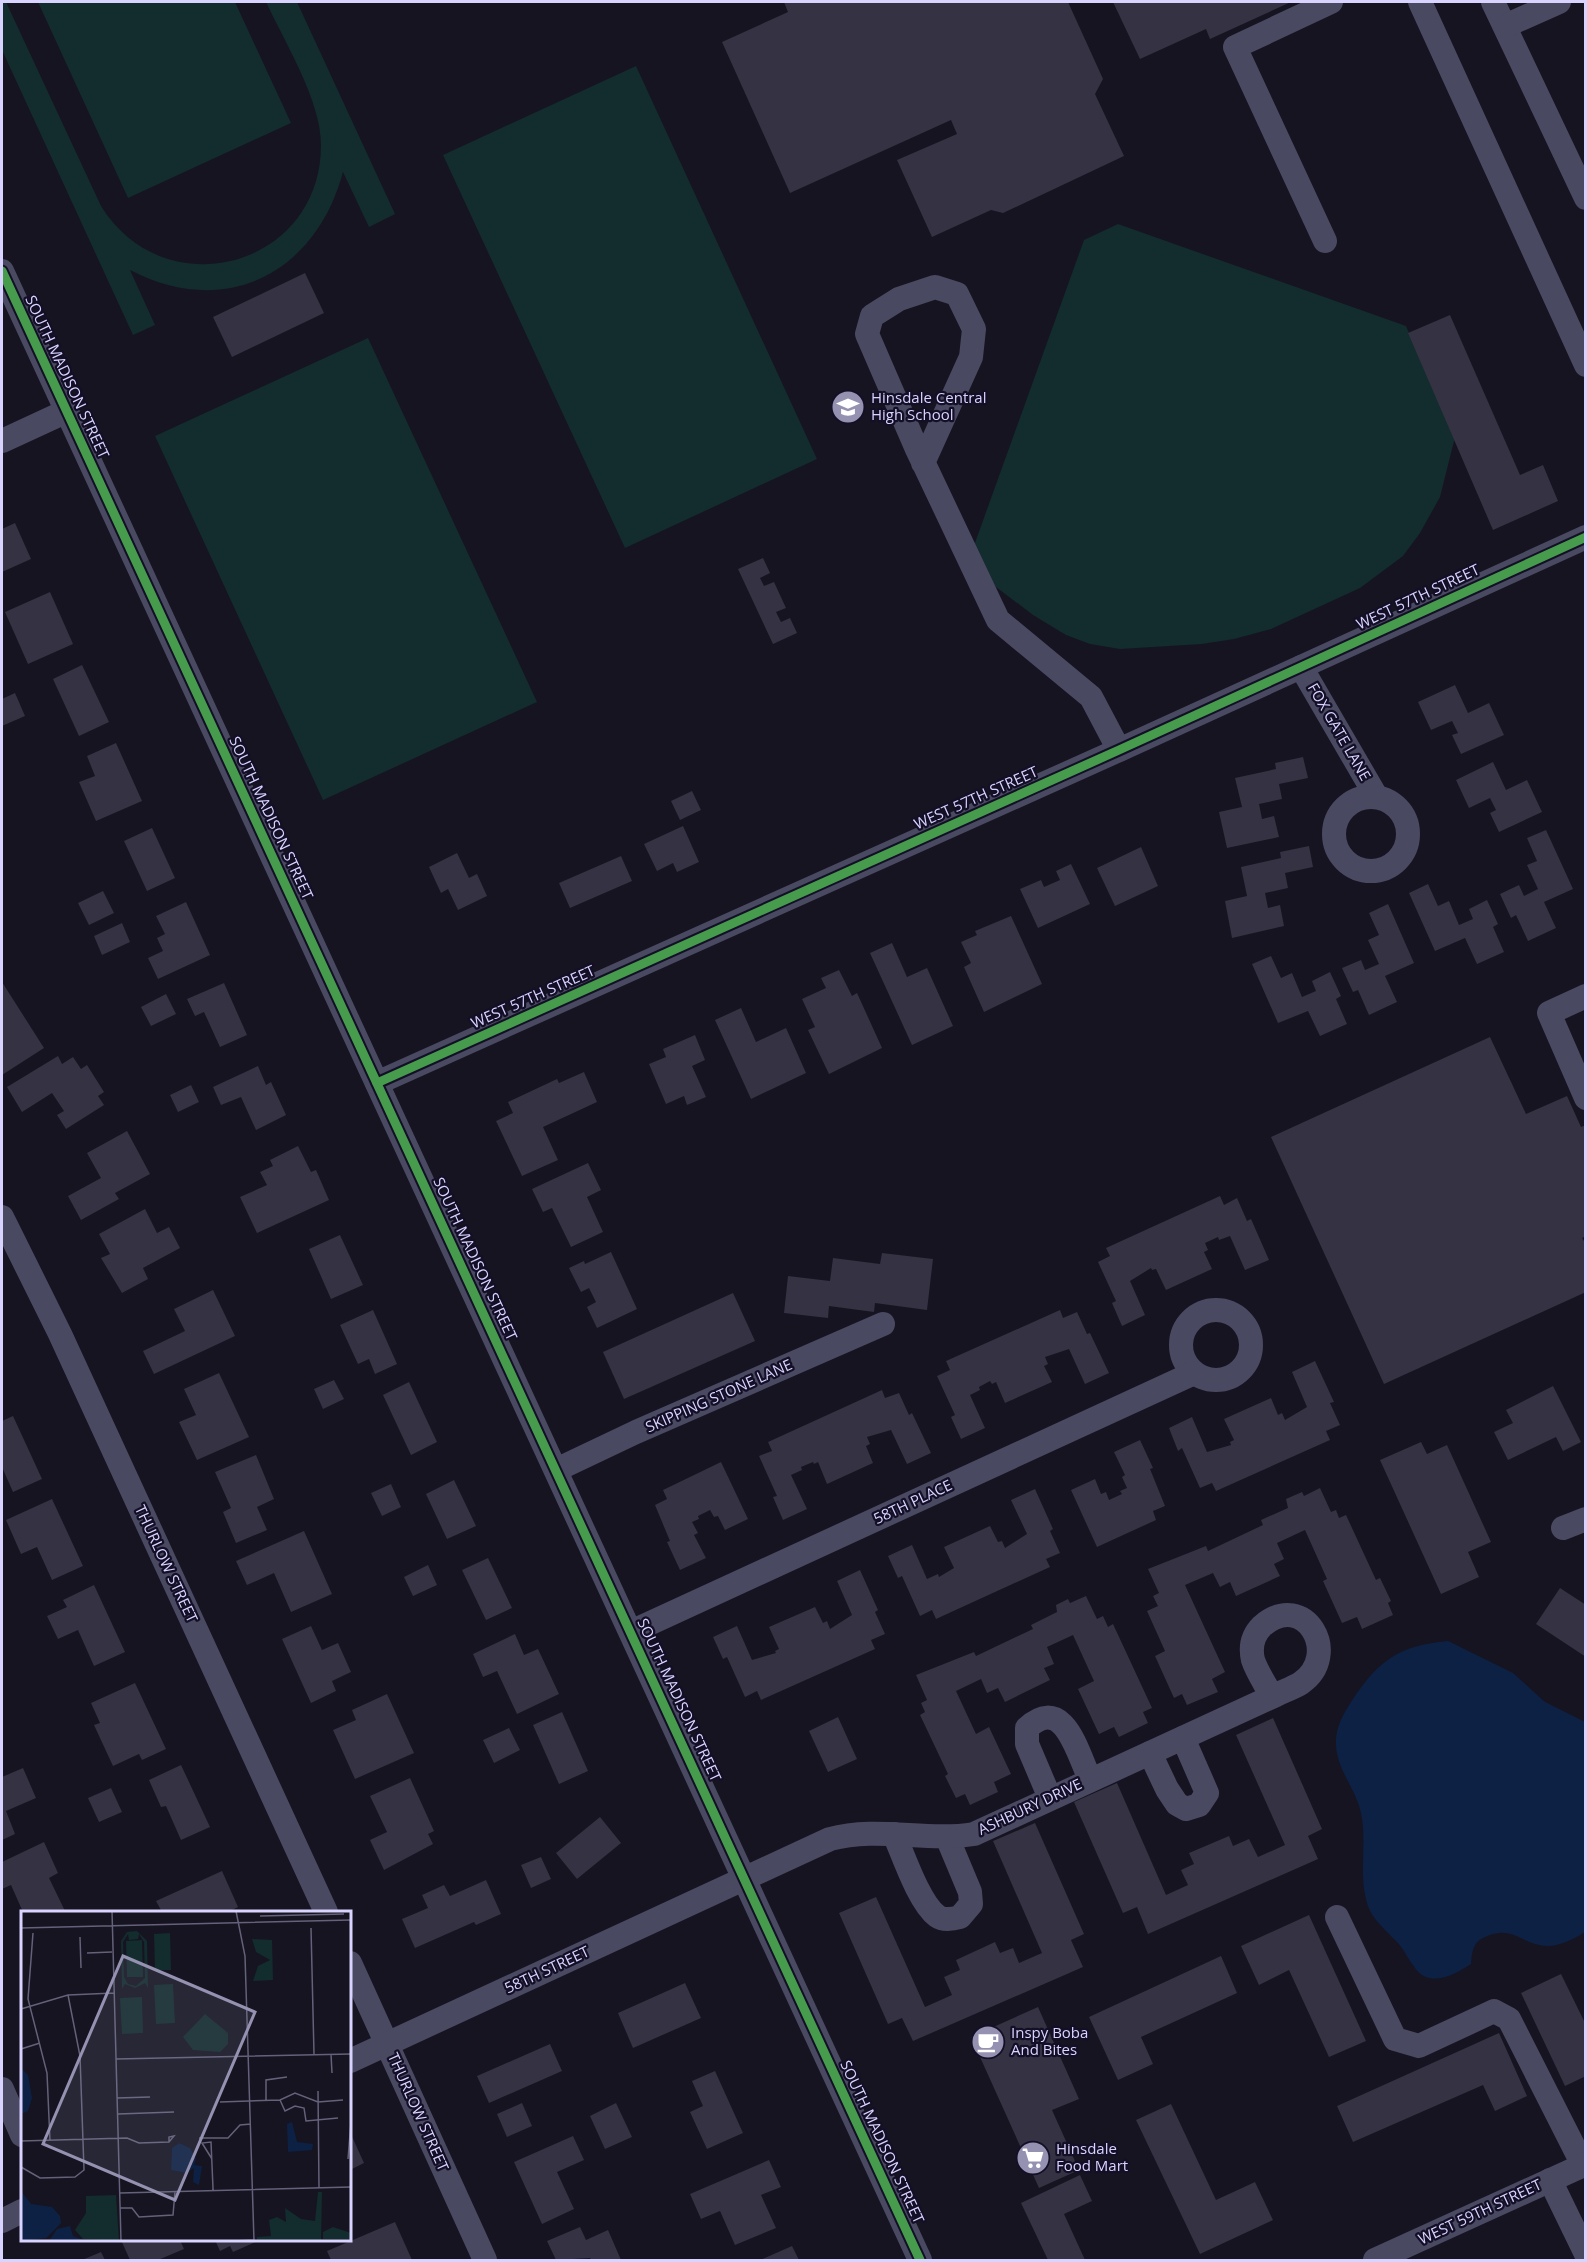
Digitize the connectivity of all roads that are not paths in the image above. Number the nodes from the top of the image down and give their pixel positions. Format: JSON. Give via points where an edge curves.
{"nodes":[{"id":1,"x":1331,"y":2,"type":"edge"},
{"id":2,"x":1420,"y":2,"type":"edge"},
{"id":3,"x":1493,"y":2,"type":"edge"},
{"id":4,"x":1559,"y":2,"type":"edge"},
{"id":5,"x":1505,"y":26,"type":"junction"},
{"id":6,"x":1586,"y":198,"type":"edge"},
{"id":7,"x":1325,"y":241,"type":"dead end"},
{"id":8,"x":2,"y":271,"type":"edge"},
{"id":9,"x":1586,"y":365,"type":"edge"},
{"id":10,"x":67,"y":411,"type":"junction"},
{"id":11,"x":2,"y":441,"type":"edge"},
{"id":12,"x":923,"y":463,"type":"junction"},
{"id":13,"x":1586,"y":537,"type":"edge"},
{"id":14,"x":1301,"y":668,"type":"junction"},
{"id":15,"x":1119,"y":750,"type":"junction"},
{"id":16,"x":1376,"y":796,"type":"dead end"},
{"id":17,"x":1586,"y":996,"type":"edge"},
{"id":18,"x":377,"y":1083,"type":"junction"},
{"id":19,"x":1586,"y":1098,"type":"edge"},
{"id":20,"x":2,"y":1216,"type":"edge"},
{"id":21,"x":883,"y":1324,"type":"dead end"},
{"id":22,"x":1194,"y":1373,"type":"dead end"},
{"id":23,"x":556,"y":1470,"type":"junction"},
{"id":24,"x":1586,"y":1519,"type":"edge"},
{"id":25,"x":1563,"y":1528,"type":"dead end"},
{"id":26,"x":631,"y":1632,"type":"junction"},
{"id":27,"x":1272,"y":1697,"type":"dead end"},
{"id":28,"x":1183,"y":1738,"type":"junction"},
{"id":29,"x":1150,"y":1753,"type":"junction"},
{"id":30,"x":1090,"y":1779,"type":"junction"},
{"id":31,"x":1050,"y":1798,"type":"junction"},
{"id":32,"x":894,"y":1833,"type":"junction"},
{"id":33,"x":947,"y":1837,"type":"junction"},
{"id":34,"x":745,"y":1880,"type":"junction"},
{"id":35,"x":326,"y":1911,"type":"edge"},
{"id":36,"x":1336,"y":1917,"type":"dead end"},
{"id":37,"x":351,"y":1965,"type":"edge"},
{"id":38,"x":387,"y":2044,"type":"junction"},
{"id":39,"x":351,"y":2061,"type":"edge"},
{"id":40,"x":2,"y":2089,"type":"edge"},
{"id":41,"x":21,"y":2133,"type":"edge"},
{"id":42,"x":1584,"y":2165,"type":"edge"},
{"id":43,"x":1550,"y":2180,"type":"junction"},
{"id":44,"x":21,"y":2212,"type":"edge"},
{"id":45,"x":2,"y":2221,"type":"edge"},
{"id":46,"x":1586,"y":2254,"type":"edge"},
{"id":47,"x":485,"y":2260,"type":"edge"},
{"id":48,"x":920,"y":2260,"type":"edge"},
{"id":49,"x":1375,"y":2260,"type":"edge"}],
"edges":[{"from":1,"to":7,"type":"street","via":[[1235,47]]},
{"from":2,"to":9,"type":"street"},
{"from":3,"to":5,"type":"street"},
{"from":4,"to":5,"type":"street"},
{"from":5,"to":6,"type":"street"},
{"from":8,"to":10,"type":"street","name":"SOUTH MADISON STREET"},
{"from":10,"to":11,"type":"street"},
{"from":10,"to":18,"type":"street","name":"SOUTH MADISON STREET"},
{"from":12,"to":12,"type":"street","via":[[867,334],[872,316],[899,299],[935,287],[957,294],[974,329],[971,357]]},
{"from":12,"to":15,"type":"street","via":[[998,620],[1091,698]]},
{"from":13,"to":14,"type":"street","name":"WEST 57TH STREET"},
{"from":14,"to":15,"type":"street","name":"WEST 57TH STREET"},
{"from":14,"to":16,"type":"street","name":"FOX GATE LANE"},
{"from":15,"to":18,"type":"street","name":"WEST 57TH STREET"},
{"from":17,"to":19,"type":"street","via":[[1549,1013]]},
{"from":18,"to":23,"type":"street","name":"SOUTH MADISON STREET"},
{"from":20,"to":35,"type":"street","name":"THURLOW STREET"},
{"from":21,"to":23,"type":"street","name":"SKIPPING STONE LANE"},
{"from":22,"to":26,"type":"street","name":"58TH PLACE"},
{"from":23,"to":26,"type":"street","name":"SOUTH MADISON STREET"},
{"from":24,"to":25,"type":"street"},
{"from":26,"to":34,"type":"street","name":"SOUTH MADISON STREET"},
{"from":27,"to":28,"type":"street","name":"ASHBURY DRIVE"},
{"from":28,"to":29,"type":"street","name":"ASHBURY DRIVE"},
{"from":28,"to":29,"type":"street","via":[[1207,1793],[1199,1805],[1186,1809],[1177,1804]]},
{"from":29,"to":30,"type":"street","name":"ASHBURY DRIVE"},
{"from":30,"to":31,"type":"street","name":"ASHBURY DRIVE"},
{"from":30,"to":31,"type":"street","via":[[1064,1723],[1054,1717],[1038,1718],[1027,1728],[1027,1744]]},
{"from":31,"to":33,"type":"street","name":"ASHBURY DRIVE","via":[[974,1834]]},
{"from":32,"to":33,"type":"street","name":"ASHBURY DRIVE"},
{"from":32,"to":33,"type":"street","via":[[925,1901],[938,1916],[948,1920],[960,1917],[971,1904],[970,1892]]},
{"from":32,"to":34,"type":"street","name":"ASHBURY DRIVE","via":[[870,1832],[830,1839]]},
{"from":34,"to":38,"type":"street","name":"58TH STREET"},
{"from":34,"to":48,"type":"street","name":"SOUTH MADISON STREET"},
{"from":36,"to":42,"type":"street","via":[[1395,2039],[1419,2046],[1494,2011],[1509,2019]]},
{"from":37,"to":38,"type":"street","name":"THURLOW STREET"},
{"from":38,"to":39,"type":"street","name":"58TH STREET"},
{"from":38,"to":47,"type":"street","name":"THURLOW STREET"},
{"from":40,"to":41,"type":"street"},
{"from":42,"to":43,"type":"street","name":"WEST 59TH STREET"},
{"from":43,"to":46,"type":"street"},
{"from":43,"to":49,"type":"street","name":"WEST 59TH STREET"},
{"from":44,"to":45,"type":"street"}]}
